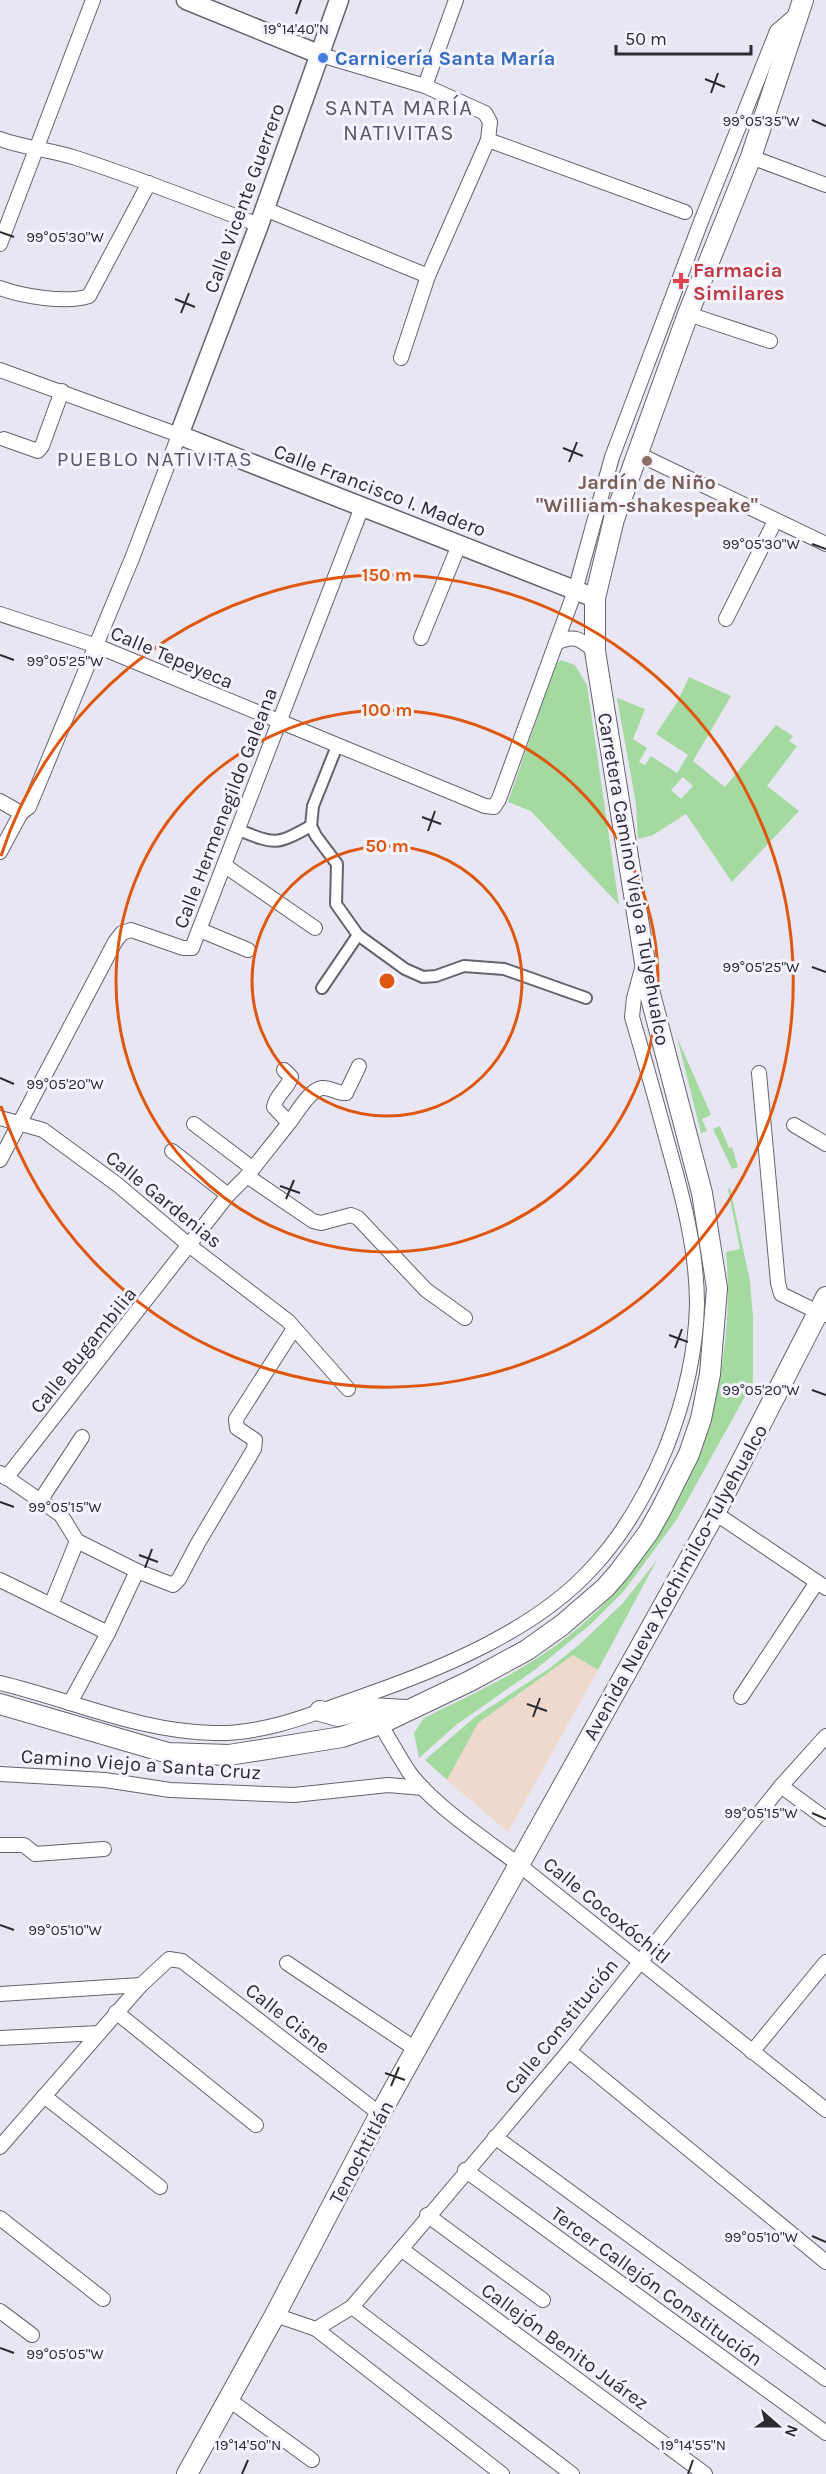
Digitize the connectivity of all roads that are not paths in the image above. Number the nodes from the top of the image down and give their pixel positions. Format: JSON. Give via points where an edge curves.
{"nodes":[{"id":1,"x":93,"y":0,"type":"edge"},
{"id":2,"x":186,"y":0,"type":"edge"},
{"id":3,"x":339,"y":0,"type":"edge"},
{"id":4,"x":456,"y":0,"type":"edge"},
{"id":5,"x":800,"y":7,"type":"edge"},
{"id":6,"x":321,"y":55,"type":"junction"},
{"id":7,"x":424,"y":86,"type":"junction"},
{"id":8,"x":0,"y":139,"type":"edge"},
{"id":9,"x":488,"y":140,"type":"junction"},
{"id":10,"x":36,"y":149,"type":"junction"},
{"id":11,"x":751,"y":157,"type":"junction"},
{"id":12,"x":149,"y":183,"type":"junction"},
{"id":13,"x":826,"y":185,"type":"edge"},
{"id":14,"x":685,"y":212,"type":"dead end"},
{"id":15,"x":262,"y":217,"type":"junction"},
{"id":16,"x":702,"y":219,"type":"junction"},
{"id":17,"x":723,"y":226,"type":"junction"},
{"id":18,"x":3,"y":229,"type":"edge"},
{"id":19,"x":0,"y":244,"type":"edge"},
{"id":20,"x":428,"y":276,"type":"junction"},
{"id":21,"x":0,"y":288,"type":"edge"},
{"id":22,"x":688,"y":314,"type":"junction"},
{"id":23,"x":770,"y":341,"type":"dead end"},
{"id":24,"x":401,"y":358,"type":"dead end"},
{"id":25,"x":0,"y":370,"type":"edge"},
{"id":26,"x":62,"y":391,"type":"junction"},
{"id":27,"x":178,"y":435,"type":"junction"},
{"id":28,"x":4,"y":439,"type":"dead end"},
{"id":29,"x":636,"y":453,"type":"junction"},
{"id":30,"x":362,"y":507,"type":"junction"},
{"id":31,"x":776,"y":521,"type":"junction"},
{"id":32,"x":826,"y":544,"type":"edge"},
{"id":33,"x":459,"y":545,"type":"junction"},
{"id":34,"x":575,"y":591,"type":"junction"},
{"id":35,"x":595,"y":598,"type":"junction"},
{"id":36,"x":0,"y":614,"type":"edge"},
{"id":37,"x":726,"y":619,"type":"dead end"},
{"id":38,"x":421,"y":638,"type":"dead end"},
{"id":39,"x":556,"y":643,"type":"junction"},
{"id":40,"x":97,"y":646,"type":"junction"},
{"id":41,"x":595,"y":651,"type":"junction"},
{"id":42,"x":280,"y":723,"type":"junction"},
{"id":43,"x":337,"y":746,"type":"junction"},
{"id":44,"x":0,"y":801,"type":"edge"},
{"id":45,"x":25,"y":810,"type":"junction"},
{"id":46,"x":311,"y":826,"type":"junction"},
{"id":47,"x":239,"y":830,"type":"junction"},
{"id":48,"x":0,"y":852,"type":"edge"},
{"id":49,"x":224,"y":866,"type":"junction"},
{"id":50,"x":315,"y":928,"type":"dead end"},
{"id":51,"x":200,"y":930,"type":"junction"},
{"id":52,"x":358,"y":935,"type":"junction"},
{"id":53,"x":248,"y":950,"type":"dead end"},
{"id":54,"x":644,"y":961,"type":"junction"},
{"id":55,"x":322,"y":988,"type":"dead end"},
{"id":56,"x":586,"y":998,"type":"dead end"},
{"id":57,"x":359,"y":1066,"type":"dead end"},
{"id":58,"x":284,"y":1070,"type":"dead end"},
{"id":59,"x":759,"y":1073,"type":"dead end"},
{"id":60,"x":0,"y":1118,"type":"edge"},
{"id":61,"x":20,"y":1122,"type":"junction"},
{"id":62,"x":289,"y":1123,"type":"junction"},
{"id":63,"x":195,"y":1124,"type":"dead end"},
{"id":64,"x":794,"y":1125,"type":"dead end"},
{"id":65,"x":826,"y":1144,"type":"edge"},
{"id":66,"x":172,"y":1151,"type":"dead end"},
{"id":67,"x":0,"y":1160,"type":"edge"},
{"id":68,"x":250,"y":1172,"type":"junction"},
{"id":69,"x":228,"y":1195,"type":"junction"},
{"id":70,"x":190,"y":1246,"type":"junction"},
{"id":71,"x":823,"y":1308,"type":"edge"},
{"id":72,"x":465,"y":1318,"type":"dead end"},
{"id":73,"x":293,"y":1330,"type":"junction"},
{"id":74,"x":348,"y":1389,"type":"dead end"},
{"id":75,"x":82,"y":1437,"type":"dead end"},
{"id":76,"x":3,"y":1475,"type":"edge"},
{"id":77,"x":40,"y":1501,"type":"junction"},
{"id":78,"x":716,"y":1513,"type":"junction"},
{"id":79,"x":77,"y":1541,"type":"junction"},
{"id":80,"x":137,"y":1571,"type":"junction"},
{"id":81,"x":0,"y":1580,"type":"edge"},
{"id":82,"x":821,"y":1585,"type":"edge"},
{"id":83,"x":51,"y":1605,"type":"junction"},
{"id":84,"x":108,"y":1634,"type":"junction"},
{"id":85,"x":0,"y":1683,"type":"edge"},
{"id":86,"x":741,"y":1697,"type":"dead end"},
{"id":87,"x":70,"y":1703,"type":"junction"},
{"id":88,"x":0,"y":1704,"type":"edge"},
{"id":89,"x":409,"y":1710,"type":"junction"},
{"id":90,"x":320,"y":1711,"type":"junction"},
{"id":91,"x":380,"y":1724,"type":"junction"},
{"id":92,"x":826,"y":1736,"type":"edge"},
{"id":93,"x":0,"y":1774,"type":"edge"},
{"id":94,"x":781,"y":1786,"type":"junction"},
{"id":95,"x":423,"y":1788,"type":"junction"},
{"id":96,"x":826,"y":1820,"type":"edge"},
{"id":97,"x":0,"y":1845,"type":"edge"},
{"id":98,"x":104,"y":1849,"type":"dead end"},
{"id":99,"x":518,"y":1864,"type":"junction"},
{"id":100,"x":639,"y":1961,"type":"junction"},
{"id":101,"x":826,"y":1962,"type":"edge"},
{"id":102,"x":287,"y":1963,"type":"dead end"},
{"id":103,"x":141,"y":1985,"type":"junction"},
{"id":104,"x":0,"y":1994,"type":"edge"},
{"id":105,"x":116,"y":2012,"type":"junction"},
{"id":106,"x":99,"y":2033,"type":"junction"},
{"id":107,"x":0,"y":2037,"type":"edge"},
{"id":108,"x":417,"y":2050,"type":"junction"},
{"id":109,"x":569,"y":2050,"type":"junction"},
{"id":110,"x":752,"y":2052,"type":"junction"},
{"id":111,"x":44,"y":2097,"type":"junction"},
{"id":112,"x":826,"y":2110,"type":"edge"},
{"id":113,"x":380,"y":2114,"type":"junction"},
{"id":114,"x":256,"y":2125,"type":"dead end"},
{"id":115,"x":495,"y":2137,"type":"junction"},
{"id":116,"x":1,"y":2143,"type":"edge"},
{"id":117,"x":465,"y":2170,"type":"junction"},
{"id":118,"x":159,"y":2187,"type":"dead end"},
{"id":119,"x":427,"y":2215,"type":"junction"},
{"id":120,"x":0,"y":2218,"type":"edge"},
{"id":121,"x":401,"y":2249,"type":"junction"},
{"id":122,"x":826,"y":2262,"type":"edge"},
{"id":123,"x":103,"y":2299,"type":"dead end"},
{"id":124,"x":543,"y":2300,"type":"dead end"},
{"id":125,"x":351,"y":2307,"type":"junction"},
{"id":126,"x":0,"y":2311,"type":"edge"},
{"id":127,"x":275,"y":2314,"type":"junction"},
{"id":128,"x":316,"y":2329,"type":"junction"},
{"id":129,"x":32,"y":2335,"type":"dead end"},
{"id":130,"x":826,"y":2379,"type":"edge"},
{"id":131,"x":228,"y":2399,"type":"junction"},
{"id":132,"x":826,"y":2433,"type":"edge"},
{"id":133,"x":312,"y":2460,"type":"dead end"},
{"id":134,"x":187,"y":2474,"type":"edge"},
{"id":135,"x":502,"y":2474,"type":"edge"},
{"id":136,"x":573,"y":2474,"type":"edge"},
{"id":137,"x":705,"y":2474,"type":"edge"}],
"edges":[{"from":1,"to":10,"type":"street"},
{"from":2,"to":6,"type":"street"},
{"from":3,"to":6,"type":"street","name":"Calle Vicente Guerrero"},
{"from":4,"to":7,"type":"street"},
{"from":5,"to":11,"type":"main road","name":"Carretera Camino Viejo a Tulyehualco"},
{"from":5,"to":16,"type":"street","via":[[777,31]]},
{"from":6,"to":7,"type":"street"},
{"from":6,"to":15,"type":"street","name":"Calle Vicente Guerrero"},
{"from":7,"to":9,"type":"street","via":[[485,113],[490,122]]},
{"from":8,"to":10,"type":"street"},
{"from":9,"to":14,"type":"street"},
{"from":9,"to":20,"type":"street"},
{"from":10,"to":12,"type":"street"},
{"from":10,"to":18,"type":"street"},
{"from":11,"to":13,"type":"street"},
{"from":11,"to":17,"type":"main road","name":"Carretera Camino Viejo a Tulyehualco"},
{"from":12,"to":15,"type":"street"},
{"from":12,"to":21,"type":"street","via":[[88,296],[37,297]]},
{"from":15,"to":20,"type":"street"},
{"from":15,"to":27,"type":"street","name":"Calle Vicente Guerrero"},
{"from":16,"to":17,"type":"street"},
{"from":16,"to":34,"type":"street","via":[[612,457]]},
{"from":17,"to":22,"type":"main road","name":"Carretera Camino Viejo a Tulyehualco"},
{"from":18,"to":19,"type":"street"},
{"from":20,"to":24,"type":"street"},
{"from":22,"to":23,"type":"street"},
{"from":22,"to":29,"type":"main road","name":"Carretera Camino Viejo a Tulyehualco"},
{"from":25,"to":26,"type":"street","name":"Calle Francisco I. Madero"},
{"from":26,"to":27,"type":"street","name":"Calle Francisco I. Madero"},
{"from":26,"to":28,"type":"street","via":[[38,451]]},
{"from":27,"to":30,"type":"street","name":"Calle Francisco I. Madero"},
{"from":27,"to":40,"type":"street","name":"Calle Vicente Guerrero"},
{"from":29,"to":31,"type":"street"},
{"from":29,"to":35,"type":"main road","name":"Carretera Camino Viejo a Tulyehualco","via":[[614,519]]},
{"from":30,"to":33,"type":"street","name":"Calle Francisco I. Madero"},
{"from":30,"to":42,"type":"street","name":"Calle Hermenegildo Galeana"},
{"from":31,"to":32,"type":"street"},
{"from":31,"to":37,"type":"street"},
{"from":33,"to":34,"type":"street","name":"Calle Francisco I. Madero"},
{"from":33,"to":38,"type":"street"},
{"from":34,"to":35,"type":"street","name":"Calle Francisco I. Madero"},
{"from":34,"to":39,"type":"street"},
{"from":35,"to":41,"type":"main road","name":"Carretera Camino Viejo a Tulyehualco"},
{"from":36,"to":40,"type":"street","name":"Calle Tepeyeca"},
{"from":39,"to":41,"type":"street","via":[[567,637],[580,639]]},
{"from":39,"to":43,"type":"street","name":"Calle Tepeyeca","via":[[494,807]]},
{"from":40,"to":42,"type":"street","name":"Calle Tepeyeca"},
{"from":40,"to":45,"type":"street","name":"Calle Vicente Guerrero"},
{"from":41,"to":54,"type":"main road","name":"Carretera Camino Viejo a Tulyehualco"},
{"from":42,"to":43,"type":"street","name":"Calle Tepeyeca"},
{"from":42,"to":47,"type":"street","name":"Calle Hermenegildo Galeana"},
{"from":43,"to":46,"type":"street","via":[[313,806]]},
{"from":44,"to":45,"type":"street"},
{"from":45,"to":48,"type":"street","name":"Calle Vicente Guerrero"},
{"from":46,"to":47,"type":"street","via":[[284,841],[269,842]]},
{"from":46,"to":52,"type":"street","via":[[337,864],[336,904]]},
{"from":47,"to":49,"type":"street","name":"Calle Hermenegildo Galeana"},
{"from":49,"to":50,"type":"street"},
{"from":49,"to":51,"type":"street","name":"Calle Hermenegildo Galeana"},
{"from":51,"to":53,"type":"street"},
{"from":51,"to":61,"type":"street","name":"Calle Hermenegildo Galeana","via":[[188,949],[131,930],[122,933]]},
{"from":52,"to":55,"type":"street"},
{"from":52,"to":56,"type":"street","via":[[405,969],[423,977],[464,966],[504,969]]},
{"from":54,"to":89,"type":"main road","name":"Carretera Camino Viejo a Tulyehualco","via":[[702,1193],[717,1288],[710,1374],[701,1419],[662,1510],[605,1588],[527,1650]]},
{"from":54,"to":90,"type":"street","via":[[632,1017],[679,1185],[693,1251],[697,1304],[693,1354],[680,1413],[657,1469],[620,1534],[591,1570],[558,1599],[491,1643],[417,1677]]},
{"from":57,"to":62,"type":"street","name":"Calle Bugambilia","via":[[346,1093],[323,1088],[315,1091]]},
{"from":58,"to":62,"type":"street","via":[[291,1077],[290,1082],[275,1099],[274,1107]]},
{"from":59,"to":71,"type":"street","via":[[777,1283],[781,1294]]},
{"from":60,"to":61,"type":"street","name":"Calle Gardenias"},
{"from":61,"to":67,"type":"street","name":"Calle Hermenegildo Galeana"},
{"from":61,"to":70,"type":"street","name":"Calle Gardenias","via":[[43,1130],[118,1185]]},
{"from":62,"to":68,"type":"street","name":"Calle Bugambilia"},
{"from":63,"to":68,"type":"street"},
{"from":64,"to":65,"type":"street"},
{"from":66,"to":69,"type":"street"},
{"from":68,"to":69,"type":"street","name":"Calle Bugambilia"},
{"from":68,"to":72,"type":"street","via":[[313,1221],[321,1223],[351,1215],[358,1218],[426,1290]]},
{"from":69,"to":70,"type":"street","name":"Calle Bugambilia"},
{"from":70,"to":73,"type":"street","name":"Calle Gardenias","via":[[288,1322]]},
{"from":70,"to":76,"type":"street","name":"Calle Bugambilia"},
{"from":71,"to":78,"type":"main road","name":"Avenida Nueva Xochimilco-Tulyehualco"},
{"from":73,"to":74,"type":"street","name":"Calle Gardenias"},
{"from":73,"to":80,"type":"street","via":[[236,1419],[237,1428],[255,1440],[254,1449],[179,1579],[172,1584]]},
{"from":75,"to":77,"type":"street"},
{"from":76,"to":77,"type":"street"},
{"from":77,"to":79,"type":"street","via":[[61,1515]]},
{"from":78,"to":82,"type":"street"},
{"from":78,"to":99,"type":"main road","name":"Avenida Nueva Xochimilco-Tulyehualco"},
{"from":79,"to":80,"type":"street"},
{"from":79,"to":83,"type":"street"},
{"from":80,"to":84,"type":"street"},
{"from":81,"to":83,"type":"street"},
{"from":82,"to":86,"type":"street"},
{"from":83,"to":84,"type":"street"},
{"from":84,"to":87,"type":"street"},
{"from":85,"to":87,"type":"street"},
{"from":87,"to":90,"type":"street","via":[[152,1727],[217,1733],[276,1727]]},
{"from":88,"to":91,"type":"main road","name":"Carretera Camino Viejo a Tulyehualco","via":[[168,1753],[229,1755],[261,1751],[342,1737]]},
{"from":89,"to":90,"type":"main road","via":[[372,1708],[338,1716]]},
{"from":89,"to":91,"type":"main road","name":"Carretera Camino Viejo a Tulyehualco"},
{"from":91,"to":95,"type":"street","name":"Calle Cocoxóchitl"},
{"from":92,"to":94,"type":"street","name":"Calle Constitución"},
{"from":93,"to":95,"type":"street","name":"Camino Viejo a Santa Cruz","via":[[105,1780],[170,1790],[294,1795],[388,1785]]},
{"from":94,"to":96,"type":"street"},
{"from":94,"to":100,"type":"street","name":"Calle Constitución"},
{"from":95,"to":99,"type":"street","name":"Calle Cocoxóchitl"},
{"from":97,"to":98,"type":"street","via":[[24,1845],[35,1854]]},
{"from":99,"to":100,"type":"street","name":"Calle Cocoxóchitl"},
{"from":99,"to":108,"type":"main road","name":"Tenochtitlán"},
{"from":100,"to":109,"type":"street","name":"Calle Constitución"},
{"from":100,"to":110,"type":"street","name":"Calle Cocoxóchitl"},
{"from":101,"to":110,"type":"street"},
{"from":102,"to":108,"type":"street"},
{"from":103,"to":104,"type":"street"},
{"from":103,"to":105,"type":"street"},
{"from":103,"to":113,"type":"street","name":"Calle Cisne","via":[[169,1959],[182,1961]]},
{"from":105,"to":106,"type":"street"},
{"from":105,"to":114,"type":"street"},
{"from":106,"to":107,"type":"street"},
{"from":106,"to":111,"type":"street"},
{"from":108,"to":113,"type":"main road","name":"Tenochtitlán"},
{"from":109,"to":115,"type":"street","name":"Calle Constitución"},
{"from":109,"to":122,"type":"street"},
{"from":110,"to":112,"type":"street","name":"Calle Cocoxóchitl"},
{"from":111,"to":116,"type":"street"},
{"from":111,"to":118,"type":"street"},
{"from":113,"to":127,"type":"main road","name":"Tenochtitlán"},
{"from":115,"to":117,"type":"street","name":"Calle Constitución"},
{"from":115,"to":130,"type":"street"},
{"from":117,"to":119,"type":"street","name":"Calle Constitución"},
{"from":117,"to":132,"type":"street","name":"Tercer Callejón Constitución"},
{"from":119,"to":121,"type":"street","name":"Calle Constitución"},
{"from":119,"to":124,"type":"street"},
{"from":120,"to":123,"type":"street"},
{"from":121,"to":125,"type":"street","name":"Calle Constitución"},
{"from":121,"to":137,"type":"street","name":"Callejón Benito Juárez"},
{"from":125,"to":128,"type":"street","name":"Calle Constitución"},
{"from":125,"to":136,"type":"street"},
{"from":126,"to":129,"type":"street"},
{"from":127,"to":128,"type":"street"},
{"from":127,"to":131,"type":"main road","name":"Tenochtitlán"},
{"from":128,"to":135,"type":"street"},
{"from":131,"to":133,"type":"street"},
{"from":131,"to":134,"type":"main road","name":"Tenochtitlán"}]}
